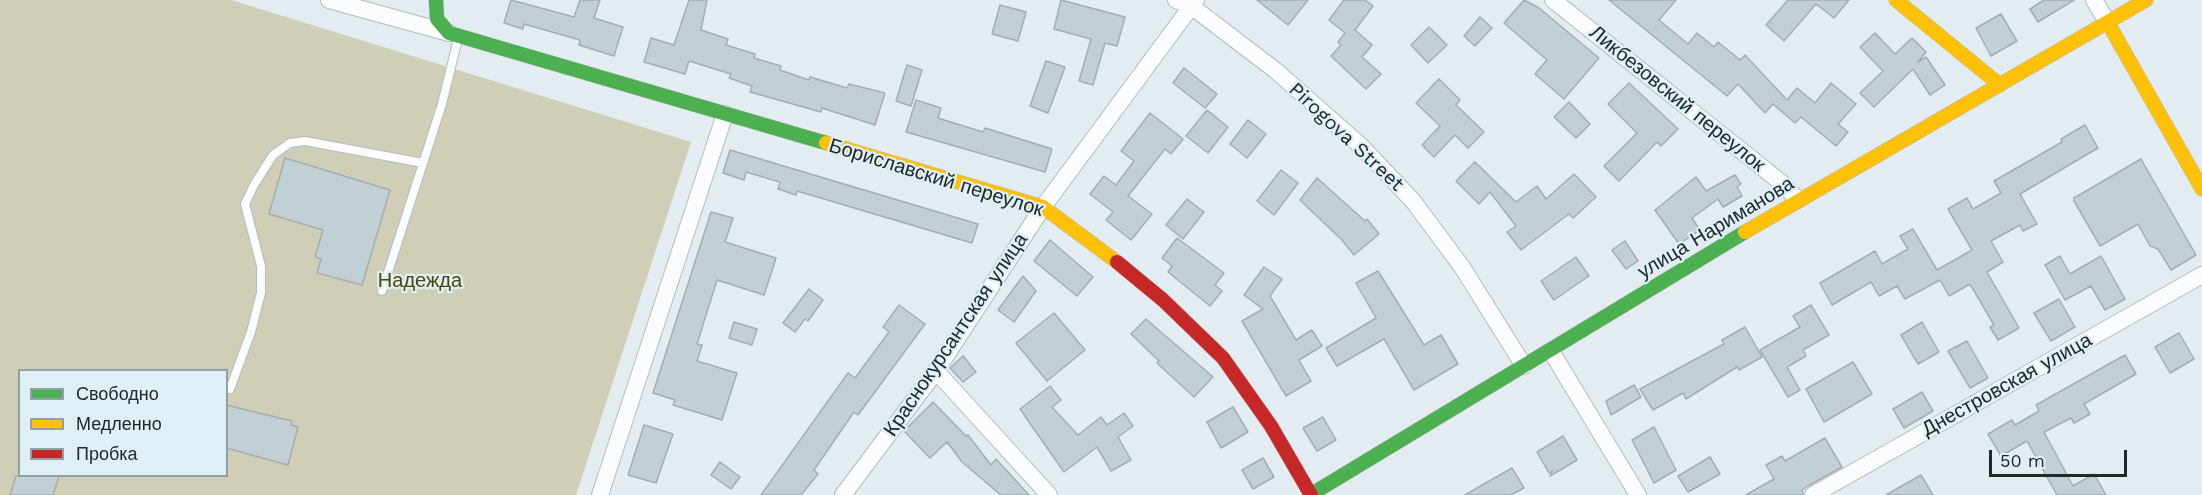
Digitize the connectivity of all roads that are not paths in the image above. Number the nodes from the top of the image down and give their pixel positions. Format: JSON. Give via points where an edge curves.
{"nodes":[{"id":1,"x":329,"y":0,"type":"edge"},
{"id":2,"x":436,"y":0,"type":"edge"},
{"id":3,"x":1553,"y":0,"type":"edge"},
{"id":4,"x":1896,"y":0,"type":"edge"},
{"id":5,"x":2094,"y":0,"type":"edge"},
{"id":6,"x":2146,"y":0,"type":"edge"},
{"id":7,"x":1188,"y":2,"type":"edge"},
{"id":8,"x":2108,"y":23,"type":"junction"},
{"id":9,"x":454,"y":34,"type":"junction"},
{"id":10,"x":2000,"y":85,"type":"junction"},
{"id":11,"x":725,"y":114,"type":"junction"},
{"id":12,"x":423,"y":164,"type":"junction"},
{"id":13,"x":2202,"y":189,"type":"edge"},
{"id":14,"x":1798,"y":200,"type":"junction"},
{"id":15,"x":1043,"y":207,"type":"junction"},
{"id":16,"x":2202,"y":275,"type":"edge"},
{"id":17,"x":382,"y":291,"type":"dead end"},
{"id":18,"x":1551,"y":351,"type":"junction"},
{"id":19,"x":1524,"y":366,"type":"junction"},
{"id":20,"x":936,"y":371,"type":"junction"},
{"id":21,"x":230,"y":389,"type":"dead end"},
{"id":22,"x":600,"y":495,"type":"edge"},
{"id":23,"x":843,"y":495,"type":"edge"},
{"id":24,"x":1048,"y":495,"type":"edge"},
{"id":25,"x":1310,"y":495,"type":"edge"},
{"id":26,"x":1638,"y":495,"type":"edge"},
{"id":27,"x":1813,"y":495,"type":"edge"}],
"edges":[{"from":1,"to":9,"type":"street","name":"Бориславский переулок"},
{"from":2,"to":9,"type":"street","via":[[437,19]]},
{"from":3,"to":14,"type":"street","name":"Ликбезовский переулок","via":[[1784,184]]},
{"from":4,"to":10,"type":"street"},
{"from":5,"to":8,"type":"street"},
{"from":6,"to":8,"type":"street","name":"улица Нариманова"},
{"from":7,"to":15,"type":"street","name":"Краснокурсантская улица"},
{"from":7,"to":19,"type":"street","name":"Pirogova Street","via":[[1361,146],[1413,201],[1462,267]]},
{"from":8,"to":10,"type":"street","name":"улица Нариманова"},
{"from":8,"to":13,"type":"street"},
{"from":9,"to":11,"type":"street","name":"Бориславский переулок"},
{"from":9,"to":12,"type":"lane"},
{"from":10,"to":14,"type":"street","name":"улица Нариманова"},
{"from":11,"to":15,"type":"street","name":"Бориславский переулок"},
{"from":11,"to":22,"type":"street"},
{"from":12,"to":17,"type":"lane"},
{"from":12,"to":21,"type":"lane","via":[[305,141],[290,142],[273,155],[245,204],[261,266],[261,293]]},
{"from":14,"to":18,"type":"street","name":"улица Нариманова"},
{"from":15,"to":20,"type":"street","name":"Краснокурсантская улица"},
{"from":15,"to":25,"type":"street","name":"Бориславский переулок","via":[[1101,248],[1163,300],[1223,358],[1271,426]]},
{"from":16,"to":27,"type":"street","name":"Днестровская улица"},
{"from":18,"to":19,"type":"street","name":"улица Нариманова"},
{"from":18,"to":26,"type":"street"},
{"from":19,"to":25,"type":"street","name":"улица Нариманова"},
{"from":20,"to":23,"type":"street","name":"Краснокурсантская улица"},
{"from":20,"to":24,"type":"street"}]}
